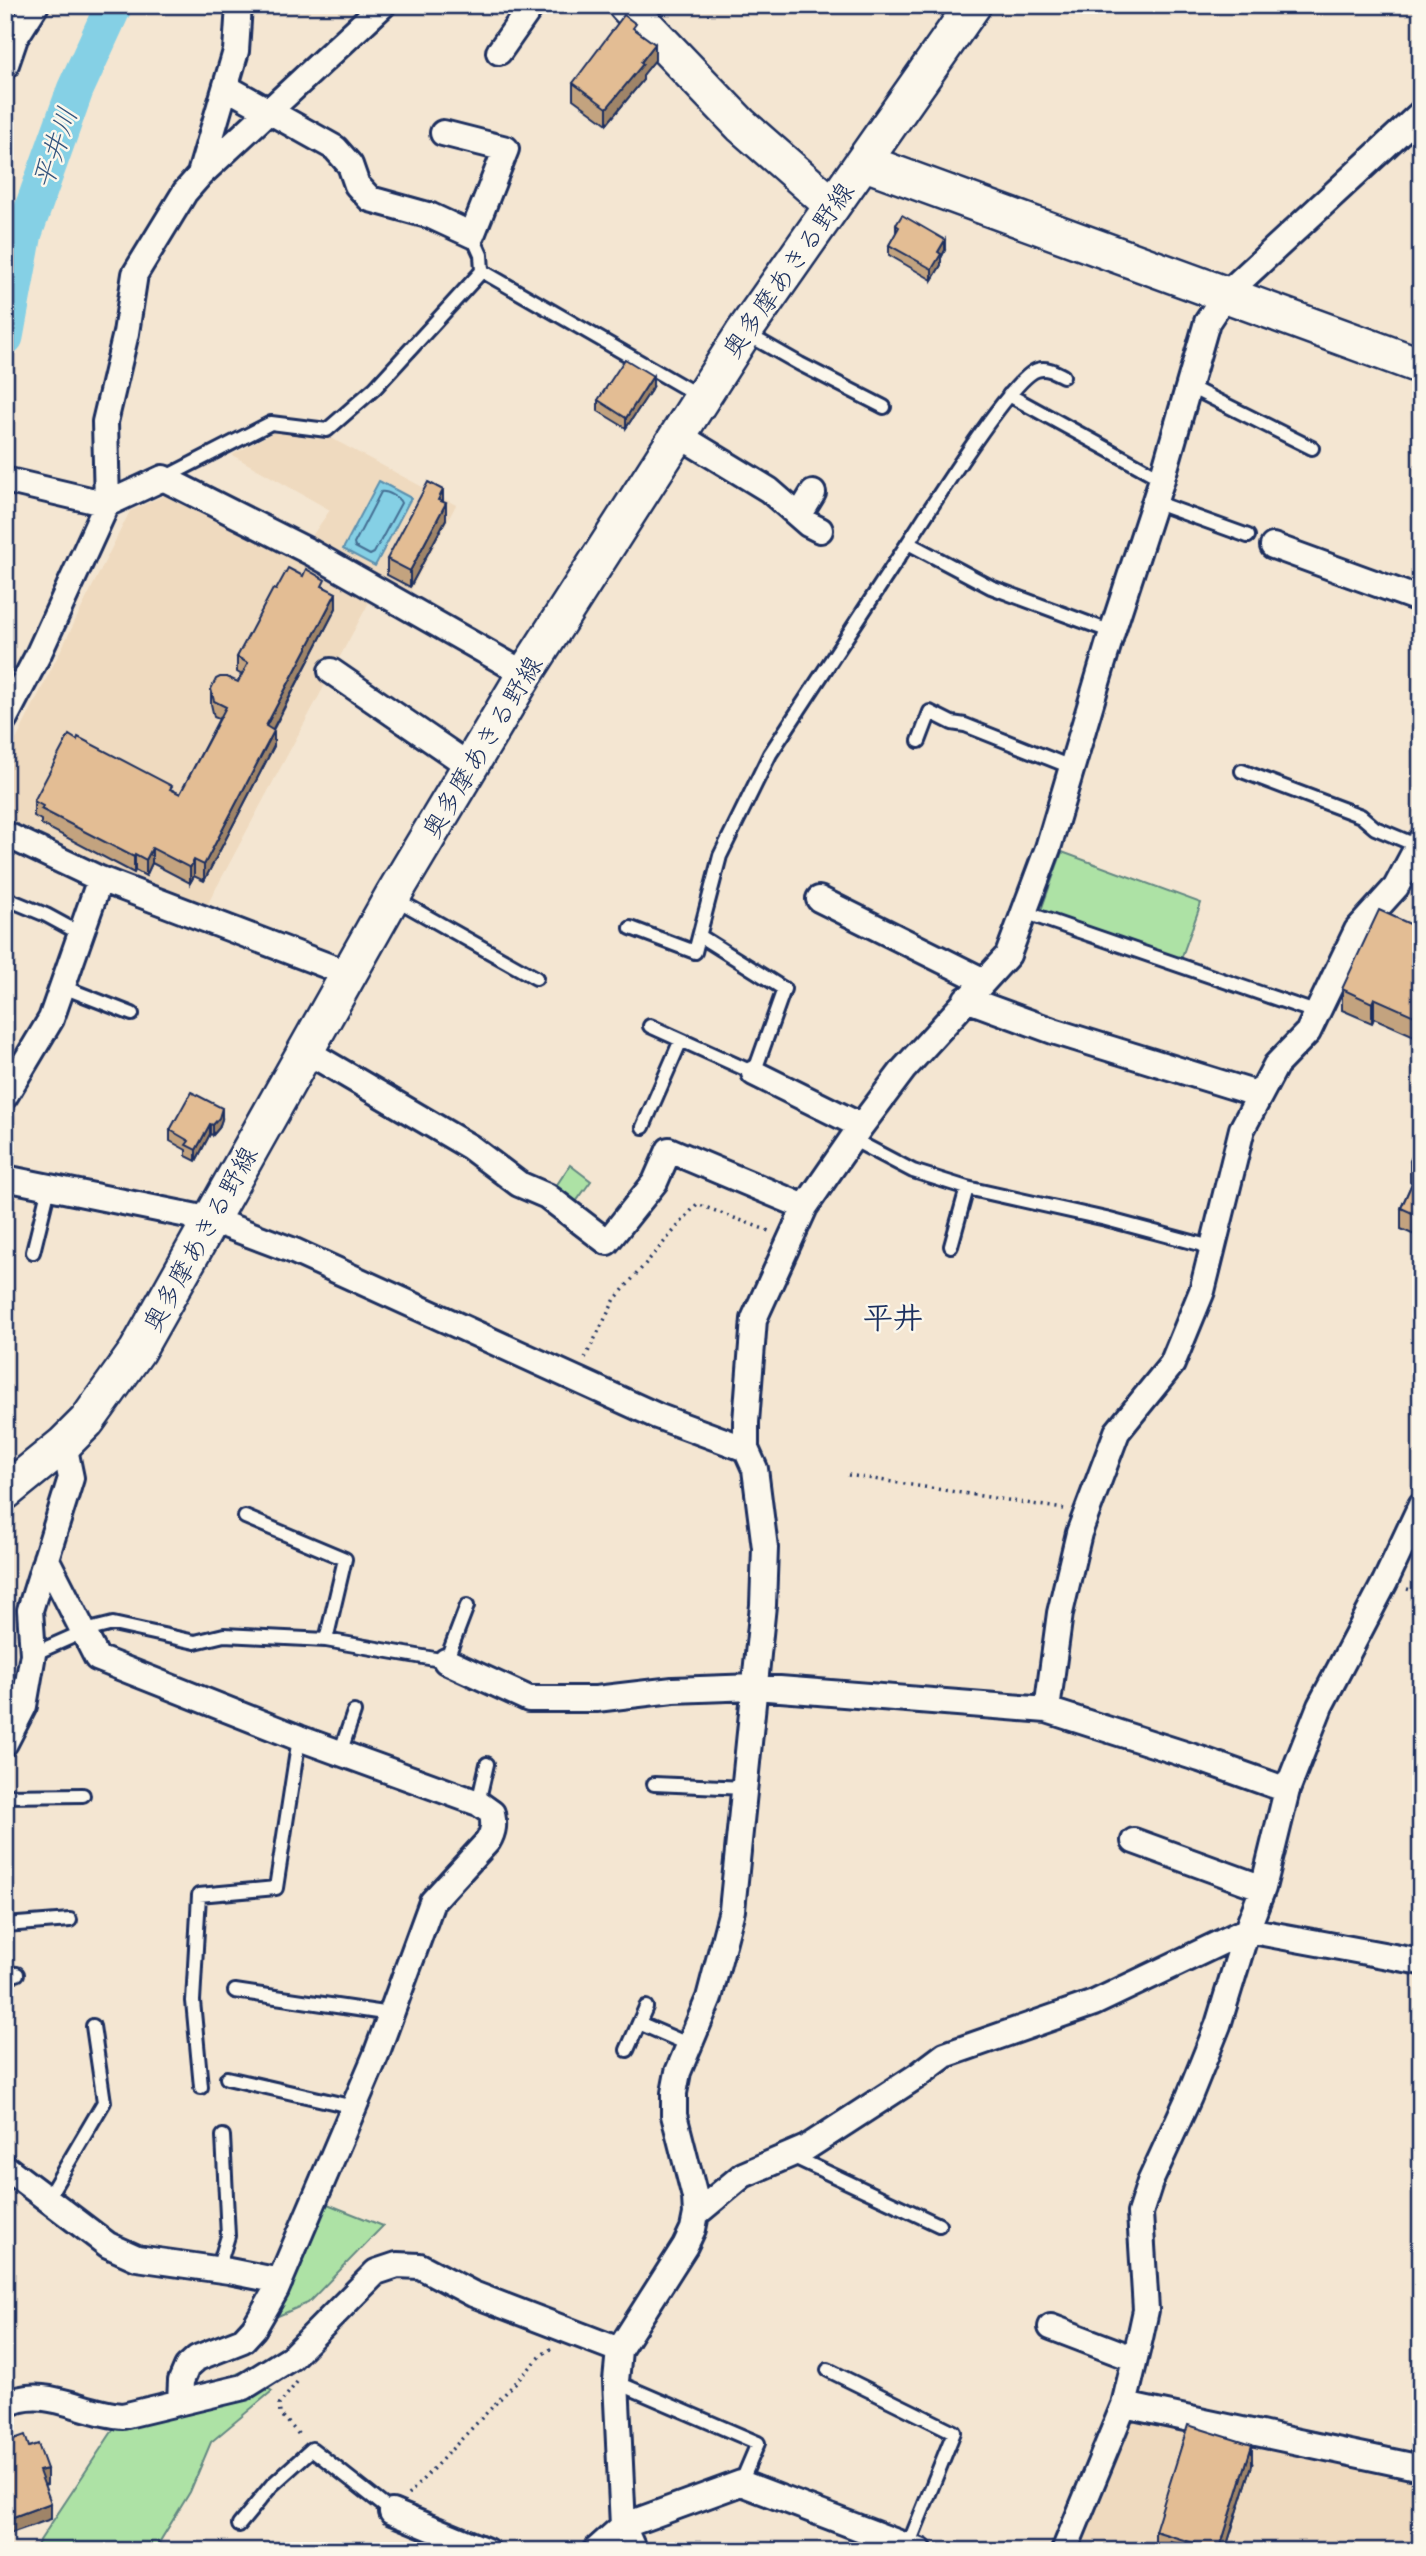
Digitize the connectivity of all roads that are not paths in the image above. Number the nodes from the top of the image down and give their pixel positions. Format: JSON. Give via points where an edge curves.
{"nodes":[{"id":1,"x":36,"y":5,"type":"edge"},
{"id":2,"x":239,"y":5,"type":"edge"},
{"id":3,"x":383,"y":5,"type":"edge"},
{"id":4,"x":532,"y":5,"type":"edge"},
{"id":5,"x":626,"y":5,"type":"edge"},
{"id":6,"x":973,"y":5,"type":"edge"},
{"id":7,"x":499,"y":52,"type":"dead end"},
{"id":8,"x":5,"y":67,"type":"edge"},
{"id":9,"x":226,"y":87,"type":"junction"},
{"id":10,"x":269,"y":111,"type":"junction"},
{"id":11,"x":1421,"y":113,"type":"edge"},
{"id":12,"x":443,"y":133,"type":"dead end"},
{"id":13,"x":863,"y":162,"type":"junction"},
{"id":14,"x":200,"y":175,"type":"junction"},
{"id":15,"x":832,"y":205,"type":"junction"},
{"id":16,"x":472,"y":234,"type":"junction"},
{"id":17,"x":482,"y":271,"type":"junction"},
{"id":18,"x":1225,"y":295,"type":"junction"},
{"id":19,"x":744,"y":332,"type":"junction"},
{"id":20,"x":1421,"y":366,"type":"edge"},
{"id":21,"x":1063,"y":376,"type":"dead end"},
{"id":22,"x":1188,"y":386,"type":"junction"},
{"id":23,"x":1009,"y":395,"type":"junction"},
{"id":24,"x":702,"y":397,"type":"junction"},
{"id":25,"x":884,"y":407,"type":"dead end"},
{"id":26,"x":677,"y":434,"type":"junction"},
{"id":27,"x":1312,"y":448,"type":"dead end"},
{"id":28,"x":163,"y":478,"type":"junction"},
{"id":29,"x":7,"y":484,"type":"edge"},
{"id":30,"x":1158,"y":491,"type":"junction"},
{"id":31,"x":813,"y":493,"type":"dead end"},
{"id":32,"x":107,"y":505,"type":"junction"},
{"id":33,"x":799,"y":516,"type":"junction"},
{"id":34,"x":820,"y":530,"type":"dead end"},
{"id":35,"x":1248,"y":536,"type":"dead end"},
{"id":36,"x":908,"y":543,"type":"junction"},
{"id":37,"x":1273,"y":546,"type":"dead end"},
{"id":38,"x":1421,"y":600,"type":"edge"},
{"id":39,"x":1112,"y":632,"type":"junction"},
{"id":40,"x":331,"y":671,"type":"dead end"},
{"id":41,"x":526,"y":674,"type":"junction"},
{"id":42,"x":5,"y":718,"type":"edge"},
{"id":43,"x":919,"y":741,"type":"dead end"},
{"id":44,"x":1071,"y":766,"type":"junction"},
{"id":45,"x":471,"y":767,"type":"junction"},
{"id":46,"x":1242,"y":771,"type":"dead end"},
{"id":47,"x":5,"y":834,"type":"edge"},
{"id":48,"x":1419,"y":843,"type":"edge"},
{"id":49,"x":100,"y":879,"type":"junction"},
{"id":50,"x":392,"y":897,"type":"junction"},
{"id":51,"x":5,"y":898,"type":"edge"},
{"id":52,"x":819,"y":899,"type":"dead end"},
{"id":53,"x":1024,"y":912,"type":"junction"},
{"id":54,"x":631,"y":928,"type":"dead end"},
{"id":55,"x":81,"y":934,"type":"junction"},
{"id":56,"x":700,"y":936,"type":"junction"},
{"id":57,"x":349,"y":974,"type":"junction"},
{"id":58,"x":536,"y":978,"type":"dead end"},
{"id":59,"x":984,"y":981,"type":"junction"},
{"id":60,"x":63,"y":987,"type":"junction"},
{"id":61,"x":966,"y":999,"type":"junction"},
{"id":62,"x":1318,"y":1013,"type":"junction"},
{"id":63,"x":132,"y":1014,"type":"dead end"},
{"id":64,"x":650,"y":1026,"type":"dead end"},
{"id":65,"x":681,"y":1040,"type":"junction"},
{"id":66,"x":306,"y":1051,"type":"junction"},
{"id":67,"x":754,"y":1073,"type":"junction"},
{"id":68,"x":1260,"y":1095,"type":"junction"},
{"id":69,"x":5,"y":1096,"type":"edge"},
{"id":70,"x":643,"y":1127,"type":"dead end"},
{"id":71,"x":857,"y":1133,"type":"junction"},
{"id":72,"x":5,"y":1178,"type":"edge"},
{"id":73,"x":49,"y":1187,"type":"junction"},
{"id":74,"x":967,"y":1188,"type":"junction"},
{"id":75,"x":805,"y":1207,"type":"junction"},
{"id":76,"x":212,"y":1220,"type":"junction"},
{"id":77,"x":951,"y":1246,"type":"dead end"},
{"id":78,"x":1211,"y":1247,"type":"junction"},
{"id":79,"x":33,"y":1252,"type":"dead end"},
{"id":80,"x":64,"y":1444,"type":"junction"},
{"id":81,"x":746,"y":1449,"type":"junction"},
{"id":82,"x":5,"y":1492,"type":"edge"},
{"id":83,"x":1421,"y":1505,"type":"edge"},
{"id":84,"x":245,"y":1517,"type":"dead end"},
{"id":85,"x":46,"y":1558,"type":"junction"},
{"id":86,"x":467,"y":1606,"type":"dead end"},
{"id":87,"x":85,"y":1631,"type":"junction"},
{"id":88,"x":326,"y":1640,"type":"junction"},
{"id":89,"x":33,"y":1654,"type":"junction"},
{"id":90,"x":446,"y":1661,"type":"junction"},
{"id":91,"x":754,"y":1687,"type":"junction"},
{"id":92,"x":1046,"y":1710,"type":"junction"},
{"id":93,"x":354,"y":1712,"type":"dead end"},
{"id":94,"x":299,"y":1738,"type":"junction"},
{"id":95,"x":5,"y":1743,"type":"edge"},
{"id":96,"x":340,"y":1753,"type":"junction"},
{"id":97,"x":486,"y":1763,"type":"dead end"},
{"id":98,"x":654,"y":1784,"type":"dead end"},
{"id":99,"x":745,"y":1788,"type":"junction"},
{"id":100,"x":1287,"y":1790,"type":"junction"},
{"id":101,"x":83,"y":1795,"type":"dead end"},
{"id":102,"x":5,"y":1796,"type":"edge"},
{"id":103,"x":478,"y":1803,"type":"junction"},
{"id":104,"x":1134,"y":1841,"type":"dead end"},
{"id":105,"x":1263,"y":1888,"type":"junction"},
{"id":106,"x":70,"y":1920,"type":"dead end"},
{"id":107,"x":5,"y":1925,"type":"edge"},
{"id":108,"x":1247,"y":1930,"type":"junction"},
{"id":109,"x":1421,"y":1962,"type":"edge"},
{"id":110,"x":235,"y":1991,"type":"dead end"},
{"id":111,"x":646,"y":2007,"type":"dead end"},
{"id":112,"x":391,"y":2014,"type":"junction"},
{"id":113,"x":639,"y":2023,"type":"junction"},
{"id":114,"x":93,"y":2026,"type":"dead end"},
{"id":115,"x":690,"y":2045,"type":"junction"},
{"id":116,"x":627,"y":2050,"type":"dead end"},
{"id":117,"x":227,"y":2078,"type":"dead end"},
{"id":118,"x":201,"y":2087,"type":"dead end"},
{"id":119,"x":354,"y":2106,"type":"junction"},
{"id":120,"x":223,"y":2136,"type":"dead end"},
{"id":121,"x":792,"y":2156,"type":"junction"},
{"id":122,"x":5,"y":2167,"type":"edge"},
{"id":123,"x":47,"y":2199,"type":"junction"},
{"id":124,"x":696,"y":2214,"type":"junction"},
{"id":125,"x":939,"y":2225,"type":"dead end"},
{"id":126,"x":218,"y":2269,"type":"junction"},
{"id":127,"x":280,"y":2281,"type":"junction"},
{"id":128,"x":1052,"y":2327,"type":"dead end"},
{"id":129,"x":620,"y":2350,"type":"junction"},
{"id":130,"x":1135,"y":2359,"type":"junction"},
{"id":131,"x":828,"y":2370,"type":"dead end"},
{"id":132,"x":615,"y":2382,"type":"junction"},
{"id":133,"x":180,"y":2402,"type":"junction"},
{"id":134,"x":1124,"y":2404,"type":"junction"},
{"id":135,"x":5,"y":2405,"type":"edge"},
{"id":136,"x":1421,"y":2468,"type":"edge"},
{"id":137,"x":741,"y":2483,"type":"junction"},
{"id":138,"x":392,"y":2512,"type":"joint"},
{"id":139,"x":239,"y":2525,"type":"dead end"},
{"id":140,"x":623,"y":2526,"type":"junction"},
{"id":141,"x":914,"y":2549,"type":"edge"},
{"id":142,"x":487,"y":2551,"type":"edge"},
{"id":143,"x":595,"y":2551,"type":"edge"},
{"id":144,"x":634,"y":2551,"type":"edge"},
{"id":145,"x":1064,"y":2551,"type":"edge"}],
"edges":[{"from":1,"to":8,"type":"street","via":[[15,38]]},
{"from":2,"to":9,"type":"street","via":[[236,51]]},
{"from":3,"to":10,"type":"street"},
{"from":4,"to":7,"type":"street"},
{"from":5,"to":15,"type":"main road","via":[[741,125]]},
{"from":6,"to":13,"type":"main road","name":"奥多摩あきる野線"},
{"from":9,"to":10,"type":"street"},
{"from":9,"to":14,"type":"street"},
{"from":10,"to":14,"type":"street"},
{"from":10,"to":16,"type":"street","via":[[335,148],[370,199],[431,216]]},
{"from":11,"to":18,"type":"street"},
{"from":12,"to":16,"type":"street","via":[[506,149]]},
{"from":13,"to":15,"type":"main road","name":"奥多摩あきる野線"},
{"from":13,"to":18,"type":"main road"},
{"from":14,"to":32,"type":"street","via":[[135,274],[105,422]]},
{"from":15,"to":19,"type":"main road","name":"奥多摩あきる野線"},
{"from":16,"to":17,"type":"lane"},
{"from":17,"to":24,"type":"lane"},
{"from":17,"to":28,"type":"lane","via":[[375,388],[327,429],[271,424]]},
{"from":18,"to":20,"type":"main road"},
{"from":18,"to":22,"type":"street","via":[[1207,322]]},
{"from":19,"to":24,"type":"main road","name":"奥多摩あきる野線"},
{"from":19,"to":25,"type":"lane"},
{"from":21,"to":23,"type":"lane","via":[[1049,369],[1036,370]]},
{"from":22,"to":27,"type":"lane"},
{"from":22,"to":30,"type":"street"},
{"from":23,"to":30,"type":"lane"},
{"from":23,"to":36,"type":"lane"},
{"from":24,"to":26,"type":"main road","name":"奥多摩あきる野線"},
{"from":26,"to":33,"type":"street","via":[[769,490]]},
{"from":26,"to":41,"type":"main road","name":"奥多摩あきる野線"},
{"from":28,"to":32,"type":"street"},
{"from":28,"to":41,"type":"street","via":[[323,558]]},
{"from":29,"to":32,"type":"street"},
{"from":30,"to":35,"type":"lane"},
{"from":30,"to":39,"type":"street"},
{"from":31,"to":33,"type":"street"},
{"from":32,"to":42,"type":"street"},
{"from":33,"to":34,"type":"street"},
{"from":36,"to":39,"type":"lane","via":[[991,587]]},
{"from":36,"to":56,"type":"lane","via":[[770,754],[720,856]]},
{"from":37,"to":38,"type":"street"},
{"from":39,"to":44,"type":"street"},
{"from":40,"to":45,"type":"street"},
{"from":41,"to":45,"type":"main road","name":"奥多摩あきる野線"},
{"from":43,"to":44,"type":"lane","via":[[930,712]]},
{"from":44,"to":53,"type":"street"},
{"from":45,"to":50,"type":"main road","name":"奥多摩あきる野線"},
{"from":46,"to":48,"type":"lane"},
{"from":47,"to":49,"type":"street"},
{"from":48,"to":62,"type":"street","via":[[1396,887],[1357,930]]},
{"from":49,"to":55,"type":"street"},
{"from":49,"to":57,"type":"street"},
{"from":50,"to":57,"type":"main road","name":"奥多摩あきる野線"},
{"from":50,"to":58,"type":"lane"},
{"from":51,"to":55,"type":"lane"},
{"from":52,"to":59,"type":"street"},
{"from":53,"to":59,"type":"street","via":[[1008,954]]},
{"from":53,"to":62,"type":"lane"},
{"from":54,"to":56,"type":"lane","via":[[695,952]]},
{"from":55,"to":60,"type":"street"},
{"from":56,"to":67,"type":"lane","via":[[784,989]]},
{"from":57,"to":66,"type":"main road","name":"奥多摩あきる野線"},
{"from":59,"to":61,"type":"street"},
{"from":60,"to":63,"type":"lane"},
{"from":60,"to":69,"type":"street","via":[[51,1019]]},
{"from":61,"to":68,"type":"street"},
{"from":61,"to":71,"type":"street","via":[[903,1070]]},
{"from":62,"to":68,"type":"street","via":[[1308,1031],[1276,1065]]},
{"from":64,"to":65,"type":"lane"},
{"from":65,"to":67,"type":"lane"},
{"from":65,"to":70,"type":"lane"},
{"from":66,"to":75,"type":"street","via":[[470,1147],[519,1184],[547,1196],[607,1242],[655,1182],[668,1150]]},
{"from":66,"to":76,"type":"main road","name":"奥多摩あきる野線"},
{"from":67,"to":71,"type":"street"},
{"from":68,"to":78,"type":"street","via":[[1242,1129]]},
{"from":71,"to":74,"type":"lane","via":[[913,1171]]},
{"from":71,"to":75,"type":"street"},
{"from":72,"to":73,"type":"street"},
{"from":73,"to":76,"type":"street"},
{"from":73,"to":79,"type":"lane"},
{"from":74,"to":77,"type":"lane"},
{"from":74,"to":78,"type":"lane"},
{"from":75,"to":81,"type":"street","via":[[754,1319]]},
{"from":76,"to":80,"type":"main road","name":"奥多摩あきる野線","via":[[137,1351],[87,1421]]},
{"from":76,"to":81,"type":"street","via":[[294,1251],[657,1416]]},
{"from":78,"to":92,"type":"street","via":[[1202,1291],[1172,1364],[1117,1432],[1079,1533],[1060,1613]]},
{"from":80,"to":82,"type":"main road","name":"奥多摩あきる野線"},
{"from":80,"to":85,"type":"street","via":[[71,1478]]},
{"from":81,"to":91,"type":"street","via":[[755,1469],[765,1548]]},
{"from":83,"to":100,"type":"street","via":[[1321,1706]]},
{"from":84,"to":88,"type":"lane","via":[[345,1559]]},
{"from":85,"to":87,"type":"street"},
{"from":85,"to":89,"type":"street","via":[[30,1610]]},
{"from":86,"to":90,"type":"lane"},
{"from":87,"to":88,"type":"lane","via":[[113,1625],[195,1642],[224,1635]]},
{"from":87,"to":89,"type":"lane"},
{"from":87,"to":94,"type":"street","via":[[97,1658]]},
{"from":88,"to":90,"type":"lane"},
{"from":89,"to":95,"type":"street","via":[[24,1706]]},
{"from":90,"to":91,"type":"street","via":[[529,1699],[596,1699]]},
{"from":91,"to":92,"type":"street"},
{"from":91,"to":99,"type":"street"},
{"from":92,"to":100,"type":"street"},
{"from":93,"to":96,"type":"lane"},
{"from":94,"to":96,"type":"street"},
{"from":94,"to":118,"type":"lane","via":[[276,1888],[199,1895],[193,2001]]},
{"from":96,"to":103,"type":"street"},
{"from":97,"to":103,"type":"lane"},
{"from":98,"to":99,"type":"lane"},
{"from":99,"to":115,"type":"street","via":[[732,1910],[709,1998]]},
{"from":100,"to":105,"type":"street"},
{"from":101,"to":102,"type":"lane"},
{"from":103,"to":112,"type":"street","via":[[492,1812],[494,1831],[432,1902]]},
{"from":104,"to":105,"type":"street"},
{"from":105,"to":108,"type":"street"},
{"from":106,"to":107,"type":"lane"},
{"from":108,"to":109,"type":"street"},
{"from":108,"to":121,"type":"street","via":[[1094,2003],[945,2054]]},
{"from":108,"to":130,"type":"street","via":[[1218,2025],[1140,2213],[1146,2310]]},
{"from":110,"to":112,"type":"lane"},
{"from":111,"to":113,"type":"lane"},
{"from":112,"to":119,"type":"street"},
{"from":113,"to":115,"type":"lane"},
{"from":113,"to":116,"type":"lane"},
{"from":114,"to":123,"type":"lane","via":[[104,2102]]},
{"from":115,"to":124,"type":"street","via":[[678,2072],[674,2115]]},
{"from":117,"to":119,"type":"lane"},
{"from":119,"to":127,"type":"street"},
{"from":120,"to":126,"type":"lane","via":[[228,2236]]},
{"from":121,"to":124,"type":"street","via":[[743,2175]]},
{"from":121,"to":125,"type":"lane"},
{"from":122,"to":123,"type":"street"},
{"from":123,"to":126,"type":"street","via":[[108,2245],[137,2258]]},
{"from":124,"to":129,"type":"street","via":[[685,2246]]},
{"from":126,"to":127,"type":"street"},
{"from":127,"to":133,"type":"street","via":[[243,2340],[197,2358],[187,2367]]},
{"from":128,"to":130,"type":"street"},
{"from":129,"to":132,"type":"street"},
{"from":129,"to":133,"type":"street","via":[[473,2294],[420,2266],[397,2265],[376,2272],[292,2357],[269,2373],[235,2389]]},
{"from":130,"to":134,"type":"street"},
{"from":131,"to":141,"type":"lane","via":[[954,2432]]},
{"from":132,"to":137,"type":"lane","via":[[758,2443]]},
{"from":132,"to":140,"type":"street"},
{"from":133,"to":135,"type":"street","via":[[122,2416],[47,2398],[30,2397]]},
{"from":134,"to":136,"type":"street"},
{"from":134,"to":145,"type":"street"},
{"from":137,"to":140,"type":"street"},
{"from":137,"to":141,"type":"street"},
{"from":138,"to":139,"type":"lane","via":[[312,2449],[272,2485]]},
{"from":138,"to":142,"type":"street"},
{"from":140,"to":143,"type":"street"},
{"from":140,"to":144,"type":"street"}]}
